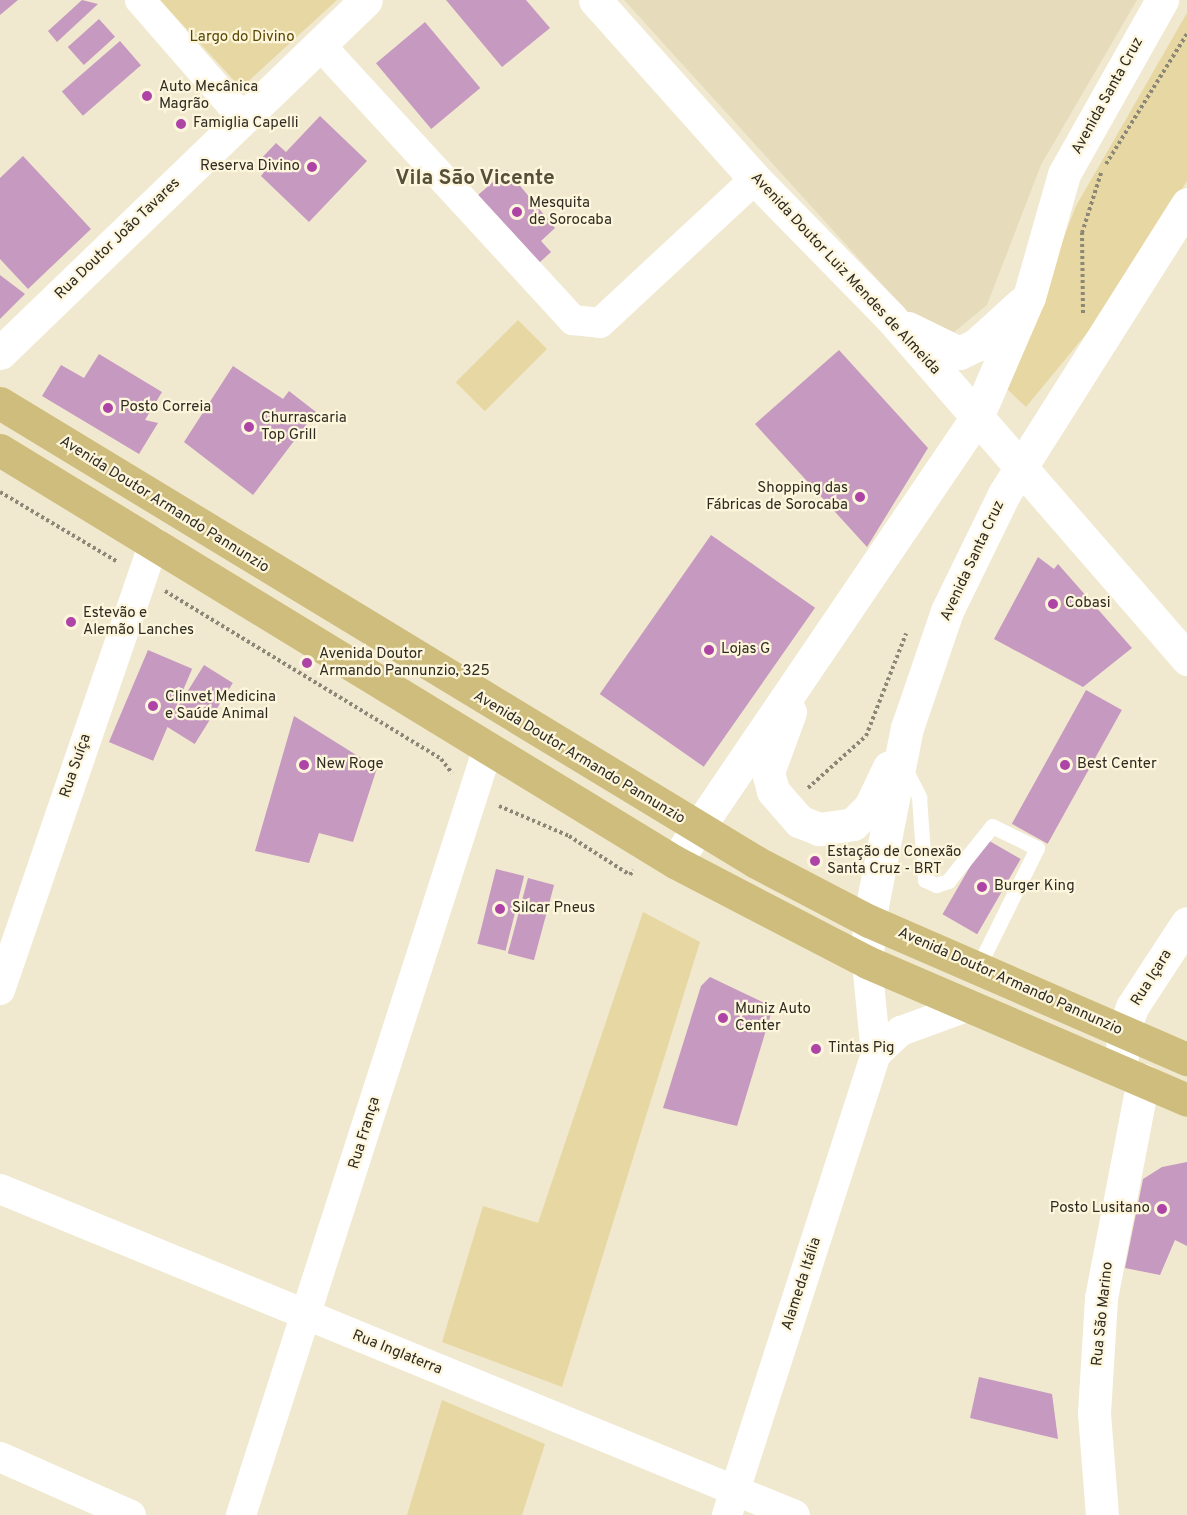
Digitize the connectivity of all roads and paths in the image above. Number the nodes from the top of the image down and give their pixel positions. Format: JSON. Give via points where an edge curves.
{"nodes":[{"id":1,"x":140,"y":0,"type":"edge"},
{"id":2,"x":366,"y":0,"type":"edge"},
{"id":3,"x":595,"y":0,"type":"edge"},
{"id":4,"x":1162,"y":0,"type":"edge"},
{"id":5,"x":320,"y":45,"type":"junction"},
{"id":6,"x":243,"y":118,"type":"junction"},
{"id":7,"x":755,"y":179,"type":"junction"},
{"id":8,"x":1187,"y":204,"type":"edge"},
{"id":9,"x":1029,"y":297,"type":"junction"},
{"id":10,"x":891,"y":318,"type":"junction"},
{"id":11,"x":0,"y":353,"type":"edge"},
{"id":12,"x":0,"y":403,"type":"edge"},
{"id":13,"x":977,"y":417,"type":"junction"},
{"id":14,"x":0,"y":450,"type":"edge"},
{"id":15,"x":1019,"y":469,"type":"junction"},
{"id":16,"x":930,"y":490,"type":"junction"},
{"id":17,"x":0,"y":492,"type":"edge"},
{"id":18,"x":154,"y":542,"type":"junction"},
{"id":19,"x":141,"y":577,"type":"junction"},
{"id":20,"x":1187,"y":659,"type":"edge"},
{"id":21,"x":907,"y":728,"type":"junction"},
{"id":22,"x":487,"y":751,"type":"junction"},
{"id":23,"x":903,"y":766,"type":"junction"},
{"id":24,"x":473,"y":789,"type":"junction"},
{"id":25,"x":696,"y":827,"type":"junction"},
{"id":26,"x":661,"y":854,"type":"junction"},
{"id":27,"x":869,"y":921,"type":"junction"},
{"id":28,"x":1187,"y":923,"type":"edge"},
{"id":29,"x":867,"y":962,"type":"junction"},
{"id":30,"x":977,"y":969,"type":"junction"},
{"id":31,"x":0,"y":990,"type":"edge"},
{"id":32,"x":969,"y":1006,"type":"junction"},
{"id":33,"x":1123,"y":1032,"type":"junction"},
{"id":34,"x":876,"y":1054,"type":"junction"},
{"id":35,"x":1187,"y":1059,"type":"edge"},
{"id":36,"x":1132,"y":1076,"type":"junction"},
{"id":37,"x":1187,"y":1100,"type":"edge"},
{"id":38,"x":0,"y":1189,"type":"edge"},
{"id":39,"x":308,"y":1316,"type":"junction"},
{"id":40,"x":0,"y":1457,"type":"edge"},
{"id":41,"x":731,"y":1503,"type":"edge"},
{"id":42,"x":131,"y":1515,"type":"edge"},
{"id":43,"x":241,"y":1515,"type":"edge"},
{"id":44,"x":795,"y":1515,"type":"edge"},
{"id":45,"x":1102,"y":1515,"type":"edge"}],
"edges":[{"from":1,"to":6,"type":"street"},
{"from":2,"to":5,"type":"main road","name":"Rua Doutor João Tavares"},
{"from":3,"to":7,"type":"main road","name":"Avenida Doutor Luiz Mendes de Almeida"},
{"from":4,"to":9,"type":"main road","name":"Avenida Santa Cruz","via":[[1064,174]]},
{"from":5,"to":6,"type":"main road","name":"Rua Doutor João Tavares"},
{"from":5,"to":7,"type":"street","via":[[566,316],[582,323],[600,322]]},
{"from":6,"to":11,"type":"main road","name":"Rua Doutor João Tavares"},
{"from":7,"to":10,"type":"main road","name":"Avenida Doutor Luiz Mendes de Almeida"},
{"from":8,"to":15,"type":"main road","name":"Avenida Santa Cruz"},
{"from":9,"to":10,"type":"main road","via":[[975,345],[959,352]]},
{"from":9,"to":13,"type":"main road","name":"Avenida Santa Cruz"},
{"from":10,"to":13,"type":"main road","name":"Avenida Doutor Luiz Mendes de Almeida"},
{"from":12,"to":25,"type":"main road","name":"Avenida Doutor Armando Pannunzio"},
{"from":13,"to":15,"type":"main road","name":"Avenida Doutor Luiz Mendes de Almeida"},
{"from":13,"to":16,"type":"main road","name":"Avenida Santa Cruz"},
{"from":14,"to":18,"type":"main road"},
{"from":15,"to":20,"type":"main road","name":"Avenida Doutor Luiz Mendes de Almeida"},
{"from":15,"to":21,"type":"main road","name":"Avenida Santa Cruz","via":[[947,611]]},
{"from":16,"to":21,"type":"main road","via":[[919,522],[784,722],[768,772],[773,791],[799,821],[819,829],[853,824],[870,807]]},
{"from":16,"to":25,"type":"main road","name":"Avenida Santa Cruz"},
{"from":17,"to":19,"type":"path"},
{"from":18,"to":19,"type":"street","name":"Rua Suíça"},
{"from":18,"to":22,"type":"main road"},
{"from":19,"to":24,"type":"path","via":[[441,759]]},
{"from":19,"to":31,"type":"street","name":"Rua Suíça"},
{"from":21,"to":23,"type":"main road","name":"Avenida Santa Cruz"},
{"from":22,"to":24,"type":"street","name":"Rua França"},
{"from":22,"to":26,"type":"main road"},
{"from":23,"to":27,"type":"main road","name":"Avenida Santa Cruz"},
{"from":23,"to":30,"type":"lane","via":[[919,797],[925,880],[936,885],[948,881],[992,826],[1037,848]]},
{"from":24,"to":26,"type":"path","via":[[501,808],[569,836],[630,874]]},
{"from":24,"to":39,"type":"street","name":"Rua França"},
{"from":25,"to":26,"type":"main road","name":"Avenida Santa Cruz"},
{"from":25,"to":27,"type":"main road","name":"Avenida Doutor Armando Pannunzio"},
{"from":26,"to":29,"type":"main road"},
{"from":27,"to":29,"type":"main road","name":"Avenida Santa Cruz"},
{"from":27,"to":30,"type":"main road","name":"Avenida Doutor Armando Pannunzio"},
{"from":28,"to":33,"type":"main road","name":"Rua Içara","via":[[1132,1007]]},
{"from":29,"to":32,"type":"main road"},
{"from":29,"to":34,"type":"street","name":"Alameda Itália"},
{"from":30,"to":33,"type":"main road","name":"Avenida Doutor Armando Pannunzio"},
{"from":32,"to":34,"type":"street","name":"Alameda Itália","via":[[901,1031]]},
{"from":32,"to":36,"type":"main road"},
{"from":33,"to":35,"type":"main road","name":"Avenida Doutor Armando Pannunzio"},
{"from":33,"to":36,"type":"main road","name":"Rua Içara"},
{"from":34,"to":41,"type":"street","name":"Alameda Itália"},
{"from":36,"to":37,"type":"main road"},
{"from":36,"to":45,"type":"main road","name":"Rua São Marino","via":[[1101,1298],[1094,1413]]},
{"from":38,"to":39,"type":"street","name":"Rua Inglaterra"},
{"from":39,"to":41,"type":"street","name":"Rua Inglaterra"},
{"from":39,"to":43,"type":"street","name":"Rua França"},
{"from":40,"to":42,"type":"street"},
{"from":41,"to":44,"type":"street","name":"Rua Inglaterra"}]}
